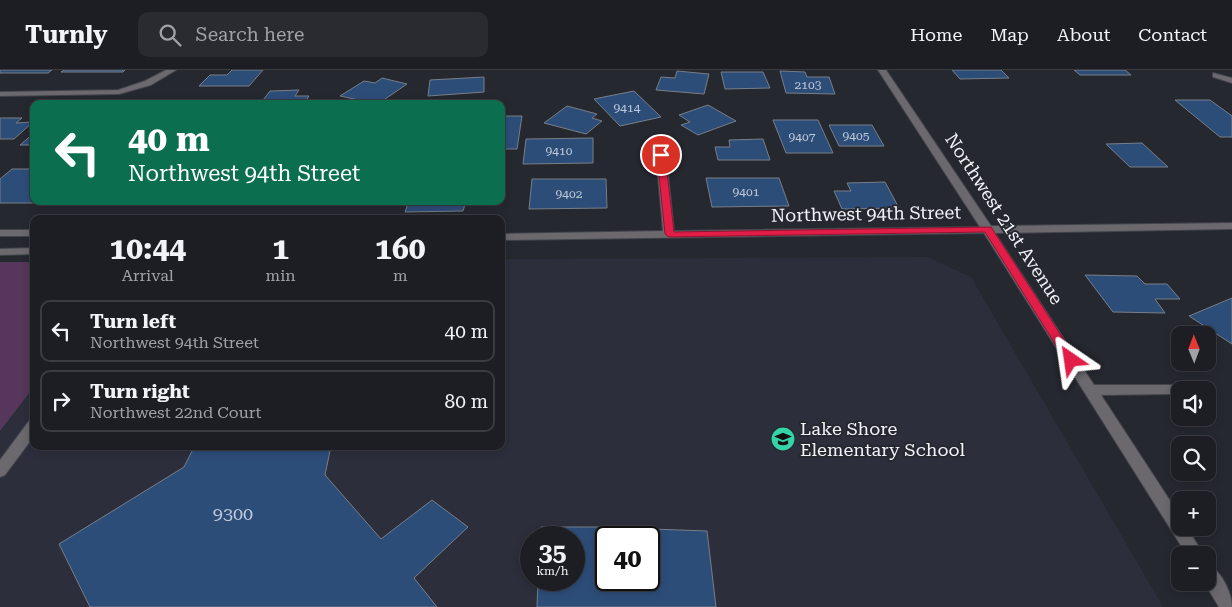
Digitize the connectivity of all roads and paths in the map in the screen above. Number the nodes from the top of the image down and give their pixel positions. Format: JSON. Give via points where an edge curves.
{"nodes":[{"id":1,"x":172,"y":70,"type":"edge"},
{"id":2,"x":882,"y":70,"type":"edge"},
{"id":3,"x":1216,"y":75,"type":"dead end"},
{"id":4,"x":1232,"y":81,"type":"edge"},
{"id":5,"x":0,"y":94,"type":"edge"},
{"id":6,"x":661,"y":155,"type":"dead end"},
{"id":7,"x":1232,"y":226,"type":"edge"},
{"id":8,"x":988,"y":230,"type":"junction"},
{"id":9,"x":0,"y":233,"type":"edge"},
{"id":10,"x":30,"y":233,"type":"edge"},
{"id":11,"x":669,"y":234,"type":"junction"},
{"id":12,"x":505,"y":237,"type":"edge"},
{"id":13,"x":30,"y":251,"type":"edge"},
{"id":14,"x":0,"y":252,"type":"edge"},
{"id":15,"x":1171,"y":389,"type":"edge"},
{"id":16,"x":1090,"y":390,"type":"junction"},
{"id":17,"x":30,"y":430,"type":"edge"},
{"id":18,"x":0,"y":470,"type":"edge"},
{"id":19,"x":1190,"y":546,"type":"edge"},
{"id":20,"x":1216,"y":586,"type":"edge"},
{"id":21,"x":1229,"y":607,"type":"edge"}],
"edges":[{"from":1,"to":5,"type":"street","via":[[148,84],[119,92]]},
{"from":2,"to":8,"type":"street","name":"Northwest 21st Avenue"},
{"from":3,"to":4,"type":"street"},
{"from":6,"to":11,"type":"street"},
{"from":7,"to":8,"type":"street","name":"Northwest 94th Street"},
{"from":8,"to":11,"type":"street","name":"Northwest 94th Street"},
{"from":8,"to":16,"type":"street","name":"Northwest 21st Avenue"},
{"from":9,"to":10,"type":"street"},
{"from":11,"to":12,"type":"street","name":"Northwest 94th Street"},
{"from":13,"to":14,"type":"street"},
{"from":15,"to":16,"type":"street"},
{"from":16,"to":19,"type":"street","name":"Northwest 21st Avenue"},
{"from":17,"to":18,"type":"street"},
{"from":20,"to":21,"type":"street"}]}
